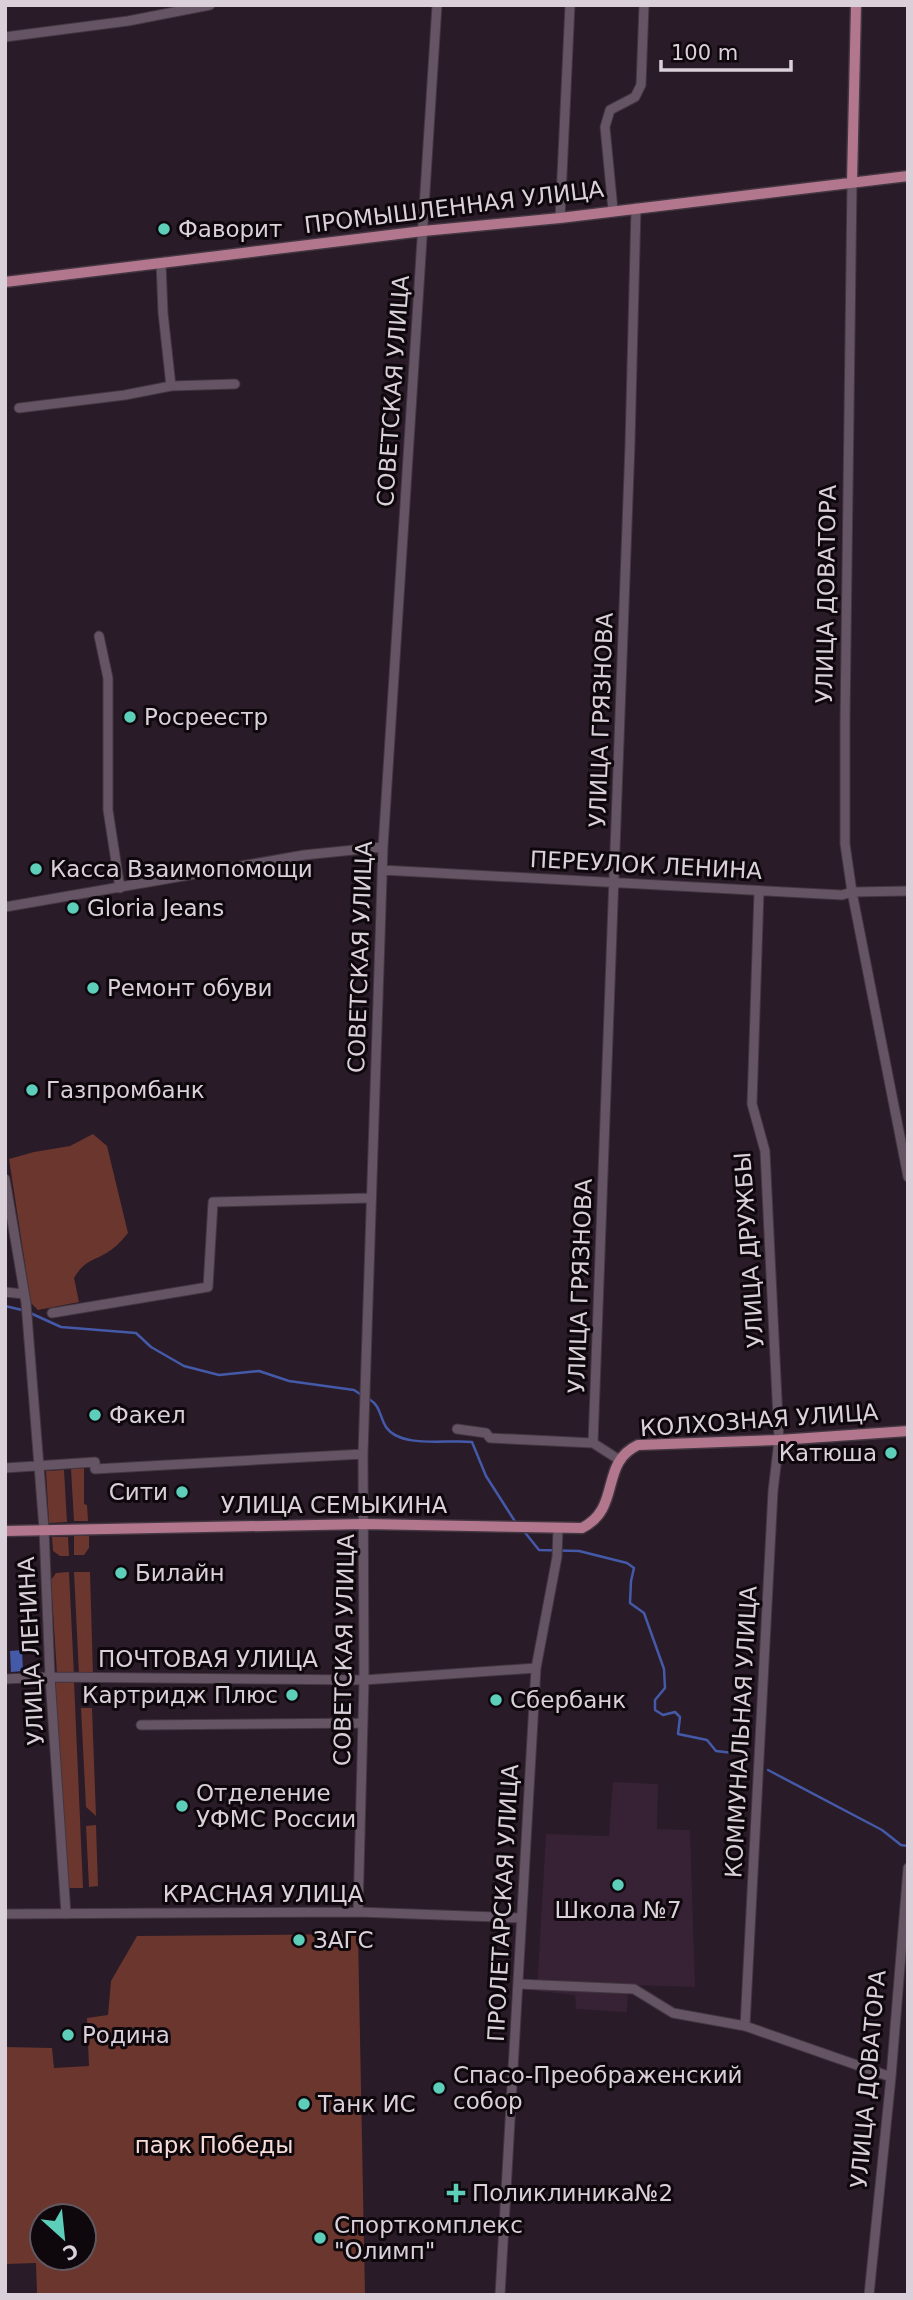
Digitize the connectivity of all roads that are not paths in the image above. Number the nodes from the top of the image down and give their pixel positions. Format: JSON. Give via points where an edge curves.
{"nodes":[{"id":1,"x":209,"y":5,"type":"edge"},
{"id":2,"x":437,"y":5,"type":"edge"},
{"id":3,"x":570,"y":5,"type":"edge"},
{"id":4,"x":644,"y":5,"type":"edge"},
{"id":5,"x":856,"y":5,"type":"edge"},
{"id":6,"x":5,"y":37,"type":"edge"},
{"id":7,"x":908,"y":176,"type":"edge"},
{"id":8,"x":852,"y":182,"type":"junction"},
{"id":9,"x":636,"y":208,"type":"junction"},
{"id":10,"x":612,"y":210,"type":"junction"},
{"id":11,"x":560,"y":218,"type":"junction"},
{"id":12,"x":423,"y":231,"type":"junction"},
{"id":13,"x":161,"y":263,"type":"junction"},
{"id":14,"x":5,"y":282,"type":"edge"},
{"id":15,"x":235,"y":384,"type":"dead end"},
{"id":16,"x":171,"y":386,"type":"junction"},
{"id":17,"x":19,"y":408,"type":"dead end"},
{"id":18,"x":99,"y":636,"type":"dead end"},
{"id":19,"x":383,"y":847,"type":"junction"},
{"id":20,"x":382,"y":870,"type":"junction"},
{"id":21,"x":614,"y":882,"type":"junction"},
{"id":22,"x":120,"y":888,"type":"junction"},
{"id":23,"x":759,"y":891,"type":"junction"},
{"id":24,"x":908,"y":891,"type":"edge"},
{"id":25,"x":852,"y":892,"type":"junction"},
{"id":26,"x":5,"y":907,"type":"edge"},
{"id":27,"x":908,"y":1177,"type":"edge"},
{"id":28,"x":5,"y":1179,"type":"edge"},
{"id":29,"x":370,"y":1198,"type":"junction"},
{"id":30,"x":5,"y":1292,"type":"edge"},
{"id":31,"x":25,"y":1298,"type":"junction"},
{"id":32,"x":52,"y":1313,"type":"dead end"},
{"id":33,"x":457,"y":1429,"type":"dead end"},
{"id":34,"x":908,"y":1431,"type":"edge"},
{"id":35,"x":779,"y":1440,"type":"junction"},
{"id":36,"x":593,"y":1443,"type":"junction"},
{"id":37,"x":363,"y":1454,"type":"junction"},
{"id":38,"x":618,"y":1459,"type":"junction"},
{"id":39,"x":39,"y":1466,"type":"junction"},
{"id":40,"x":6,"y":1468,"type":"edge"},
{"id":41,"x":365,"y":1524,"type":"junction"},
{"id":42,"x":558,"y":1528,"type":"junction"},
{"id":43,"x":44,"y":1529,"type":"junction"},
{"id":44,"x":5,"y":1531,"type":"edge"},
{"id":45,"x":536,"y":1668,"type":"junction"},
{"id":46,"x":50,"y":1677,"type":"junction"},
{"id":47,"x":5,"y":1679,"type":"edge"},
{"id":48,"x":364,"y":1680,"type":"junction"},
{"id":49,"x":363,"y":1723,"type":"junction"},
{"id":50,"x":141,"y":1725,"type":"dead end"},
{"id":51,"x":908,"y":1868,"type":"edge"},
{"id":52,"x":358,"y":1912,"type":"junction"},
{"id":53,"x":5,"y":1914,"type":"edge"},
{"id":54,"x":66,"y":1914,"type":"junction"},
{"id":55,"x":522,"y":1918,"type":"junction"},
{"id":56,"x":518,"y":1984,"type":"junction"},
{"id":57,"x":745,"y":2026,"type":"junction"},
{"id":58,"x":891,"y":2077,"type":"junction"},
{"id":59,"x":500,"y":2295,"type":"edge"},
{"id":60,"x":869,"y":2295,"type":"edge"}],
"edges":[{"from":1,"to":6,"type":"street"},
{"from":2,"to":12,"type":"street","name":"СОВЕТСКАЯ УЛИЦА"},
{"from":3,"to":11,"type":"street"},
{"from":4,"to":10,"type":"street","via":[[641,85],[635,97],[610,110],[605,127]]},
{"from":5,"to":8,"type":"main road","name":"УЛИЦА ДОВАТОРА"},
{"from":7,"to":8,"type":"main road","name":"ПРОМЫШЛЕННАЯ УЛИЦА"},
{"from":8,"to":9,"type":"main road","name":"ПРОМЫШЛЕННАЯ УЛИЦА"},
{"from":8,"to":25,"type":"street","name":"УЛИЦА ДОВАТОРА","via":[[845,844]]},
{"from":9,"to":10,"type":"main road","name":"ПРОМЫШЛЕННАЯ УЛИЦА"},
{"from":9,"to":21,"type":"street","name":"УЛИЦА ГРЯЗНОВА"},
{"from":10,"to":11,"type":"main road","name":"ПРОМЫШЛЕННАЯ УЛИЦА"},
{"from":11,"to":12,"type":"main road","name":"ПРОМЫШЛЕННАЯ УЛИЦА"},
{"from":12,"to":13,"type":"main road","name":"ПРОМЫШЛЕННАЯ УЛИЦА"},
{"from":12,"to":19,"type":"street","name":"СОВЕТСКАЯ УЛИЦА"},
{"from":13,"to":14,"type":"main road","name":"ПРОМЫШЛЕННАЯ УЛИЦА"},
{"from":13,"to":16,"type":"street"},
{"from":15,"to":16,"type":"street"},
{"from":16,"to":17,"type":"street"},
{"from":18,"to":22,"type":"street","via":[[108,678],[108,810]]},
{"from":19,"to":20,"type":"street","name":"СОВЕТСКАЯ УЛИЦА"},
{"from":19,"to":22,"type":"street","via":[[304,855]]},
{"from":20,"to":21,"type":"street","name":"ПЕРЕУЛОК ЛЕНИНА"},
{"from":20,"to":29,"type":"street","name":"СОВЕТСКАЯ УЛИЦА"},
{"from":21,"to":23,"type":"street","name":"ПЕРЕУЛОК ЛЕНИНА"},
{"from":21,"to":36,"type":"street","name":"УЛИЦА ГРЯЗНОВА"},
{"from":22,"to":26,"type":"street"},
{"from":23,"to":25,"type":"street","name":"ПЕРЕУЛОК ЛЕНИНА"},
{"from":23,"to":35,"type":"street","name":"УЛИЦА ДРУЖБЫ","via":[[752,1104],[765,1151]]},
{"from":24,"to":25,"type":"street","name":"ПЕРЕУЛОК ЛЕНИНА"},
{"from":25,"to":27,"type":"street","name":"УЛИЦА ДОВАТОРА"},
{"from":28,"to":31,"type":"street","name":"УЛИЦА ЛЕНИНА"},
{"from":29,"to":32,"type":"street","via":[[213,1202],[208,1287]]},
{"from":29,"to":37,"type":"street","name":"СОВЕТСКАЯ УЛИЦА"},
{"from":30,"to":31,"type":"street"},
{"from":31,"to":39,"type":"street","name":"УЛИЦА ЛЕНИНА"},
{"from":33,"to":36,"type":"street","name":"КОЛХОЗНАЯ УЛИЦА","via":[[491,1438]]},
{"from":34,"to":35,"type":"main road","name":"КОЛХОЗНАЯ УЛИЦА"},
{"from":35,"to":38,"type":"main road","name":"КОЛХОЗНАЯ УЛИЦА","via":[[638,1446]]},
{"from":35,"to":57,"type":"street","name":"КОММУНАЛЬНАЯ УЛИЦА"},
{"from":36,"to":38,"type":"street","name":"КОЛХОЗНАЯ УЛИЦА"},
{"from":37,"to":39,"type":"street","via":[[95,1469],[95,1462]]},
{"from":37,"to":41,"type":"street","name":"СОВЕТСКАЯ УЛИЦА"},
{"from":38,"to":42,"type":"main road","name":"УЛИЦА СЕМЫКИНА","via":[[600,1516],[582,1528]]},
{"from":39,"to":40,"type":"street"},
{"from":39,"to":43,"type":"street","name":"УЛИЦА ЛЕНИНА"},
{"from":41,"to":42,"type":"main road","name":"УЛИЦА СЕМЫКИНА"},
{"from":41,"to":43,"type":"main road","name":"УЛИЦА СЕМЫКИНА"},
{"from":41,"to":48,"type":"street","name":"СОВЕТСКАЯ УЛИЦА"},
{"from":42,"to":45,"type":"street","name":"ПРОЛЕТАРСКАЯ УЛИЦА","via":[[557,1557]]},
{"from":43,"to":44,"type":"main road","name":"УЛИЦА СЕМЫКИНА"},
{"from":43,"to":46,"type":"street","name":"УЛИЦА ЛЕНИНА"},
{"from":45,"to":48,"type":"street","name":"ПОЧТОВАЯ УЛИЦА"},
{"from":45,"to":55,"type":"street","name":"ПРОЛЕТАРСКАЯ УЛИЦА"},
{"from":46,"to":47,"type":"street","name":"ПОЧТОВАЯ УЛИЦА"},
{"from":46,"to":48,"type":"street","name":"ПОЧТОВАЯ УЛИЦА"},
{"from":46,"to":54,"type":"street","name":"УЛИЦА ЛЕНИНА"},
{"from":48,"to":49,"type":"street","name":"СОВЕТСКАЯ УЛИЦА"},
{"from":49,"to":50,"type":"street"},
{"from":49,"to":52,"type":"street","name":"СОВЕТСКАЯ УЛИЦА"},
{"from":51,"to":58,"type":"street","name":"УЛИЦА ДОВАТОРА"},
{"from":52,"to":54,"type":"street","name":"КРАСНАЯ УЛИЦА"},
{"from":52,"to":55,"type":"street","name":"КРАСНАЯ УЛИЦА"},
{"from":53,"to":54,"type":"street","name":"КРАСНАЯ УЛИЦА"},
{"from":55,"to":56,"type":"street","name":"ПРОЛЕТАРСКАЯ УЛИЦА"},
{"from":56,"to":57,"type":"street","via":[[634,1989],[673,2014]]},
{"from":56,"to":59,"type":"street","name":"ПРОЛЕТАРСКАЯ УЛИЦА"},
{"from":57,"to":58,"type":"street"},
{"from":58,"to":60,"type":"street","name":"УЛИЦА ДОВАТОРА"}]}
